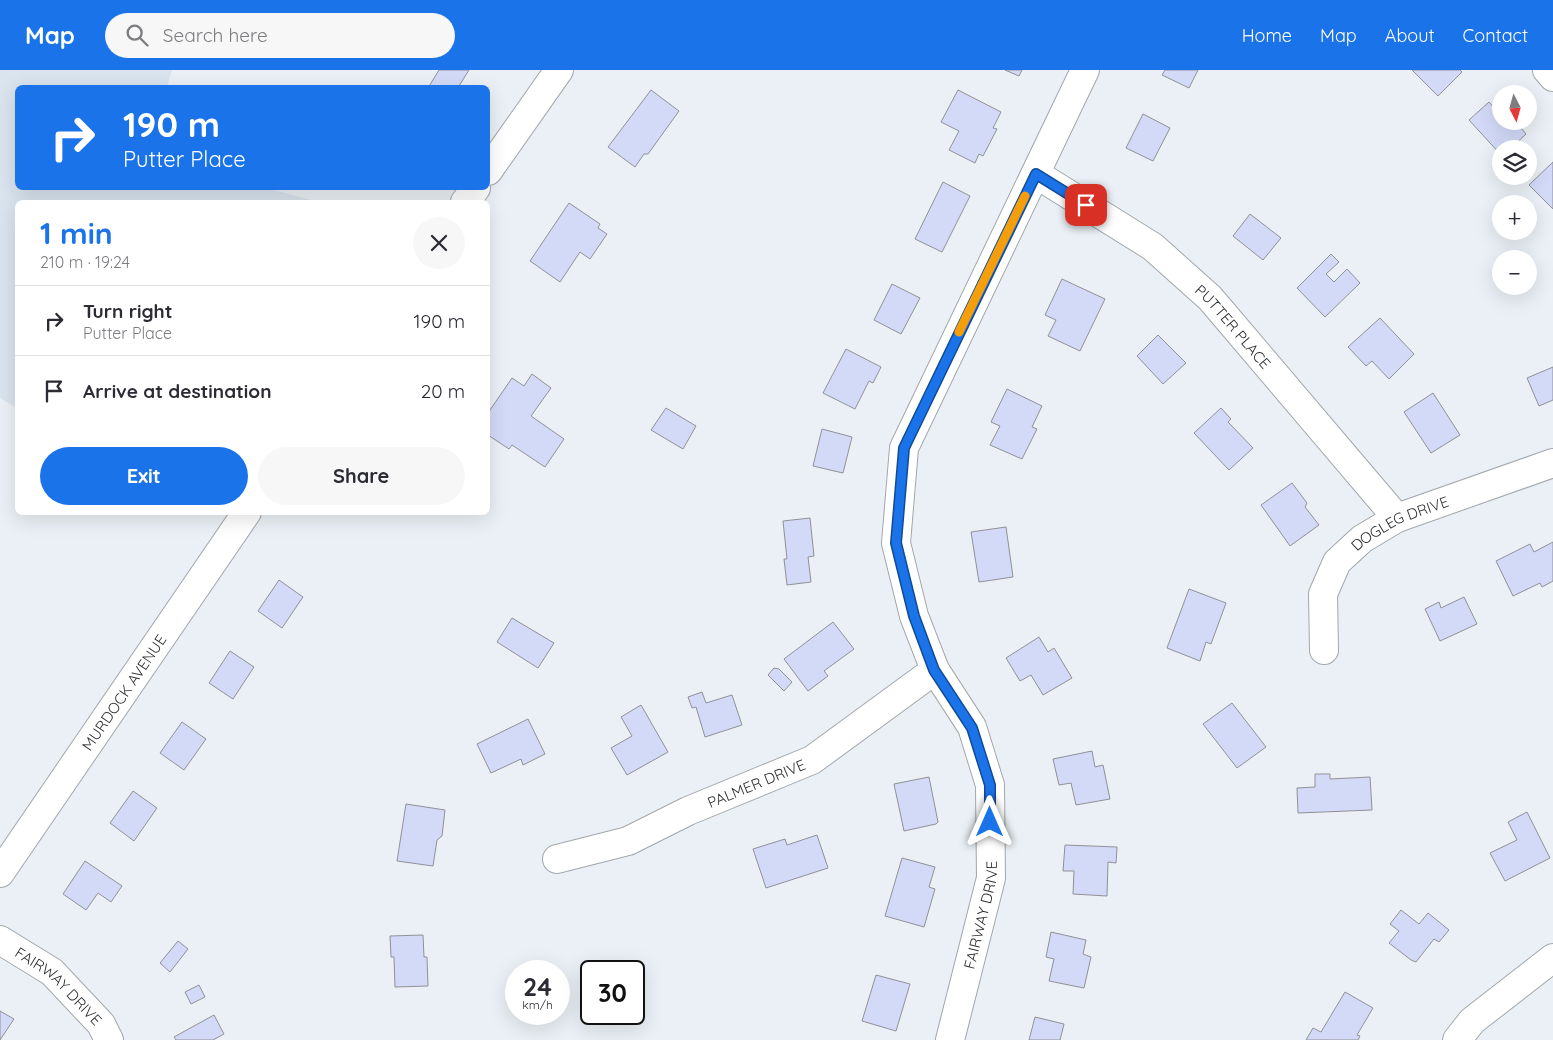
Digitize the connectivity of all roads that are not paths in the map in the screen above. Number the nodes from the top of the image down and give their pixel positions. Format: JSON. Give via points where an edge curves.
{"nodes":[{"id":1,"x":559,"y":70,"type":"edge"},
{"id":2,"x":1085,"y":70,"type":"edge"},
{"id":3,"x":1547,"y":70,"type":"edge"},
{"id":4,"x":1553,"y":77,"type":"edge"},
{"id":5,"x":490,"y":168,"type":"edge"},
{"id":6,"x":1036,"y":174,"type":"junction"},
{"id":7,"x":474,"y":190,"type":"edge"},
{"id":8,"x":467,"y":200,"type":"edge"},
{"id":9,"x":1553,"y":463,"type":"edge"},
{"id":10,"x":245,"y":515,"type":"edge"},
{"id":11,"x":1397,"y":518,"type":"junction"},
{"id":12,"x":1324,"y":650,"type":"dead end"},
{"id":13,"x":934,"y":670,"type":"junction"},
{"id":14,"x":557,"y":860,"type":"dead end"},
{"id":15,"x":0,"y":873,"type":"edge"},
{"id":16,"x":0,"y":940,"type":"edge"},
{"id":17,"x":1553,"y":958,"type":"edge"},
{"id":18,"x":110,"y":1040,"type":"edge"},
{"id":19,"x":950,"y":1040,"type":"edge"},
{"id":20,"x":1457,"y":1040,"type":"edge"}],
"edges":[{"from":1,"to":5,"type":"street"},
{"from":2,"to":6,"type":"street","name":"FAIRWAY DRIVE"},
{"from":3,"to":4,"type":"street"},
{"from":6,"to":11,"type":"street","name":"PUTTER PLACE","via":[[1153,247],[1210,298]]},
{"from":6,"to":13,"type":"street","name":"FAIRWAY DRIVE","via":[[904,448],[896,543],[914,616]]},
{"from":7,"to":8,"type":"street"},
{"from":9,"to":11,"type":"street","name":"DOGLEG DRIVE"},
{"from":10,"to":15,"type":"street","name":"MURDOCK AVENUE"},
{"from":11,"to":12,"type":"street","name":"DOGLEG DRIVE","via":[[1362,539],[1338,562],[1323,594]]},
{"from":13,"to":14,"type":"street","name":"PALMER DRIVE","via":[[812,760],[688,811],[628,841]]},
{"from":13,"to":19,"type":"street","name":"FAIRWAY DRIVE","via":[[972,728],[990,785],[991,878]]},
{"from":16,"to":18,"type":"street","name":"FAIRWAY DRIVE","via":[[52,972],[101,1024]]},
{"from":17,"to":20,"type":"street","via":[[1472,1021]]}]}
